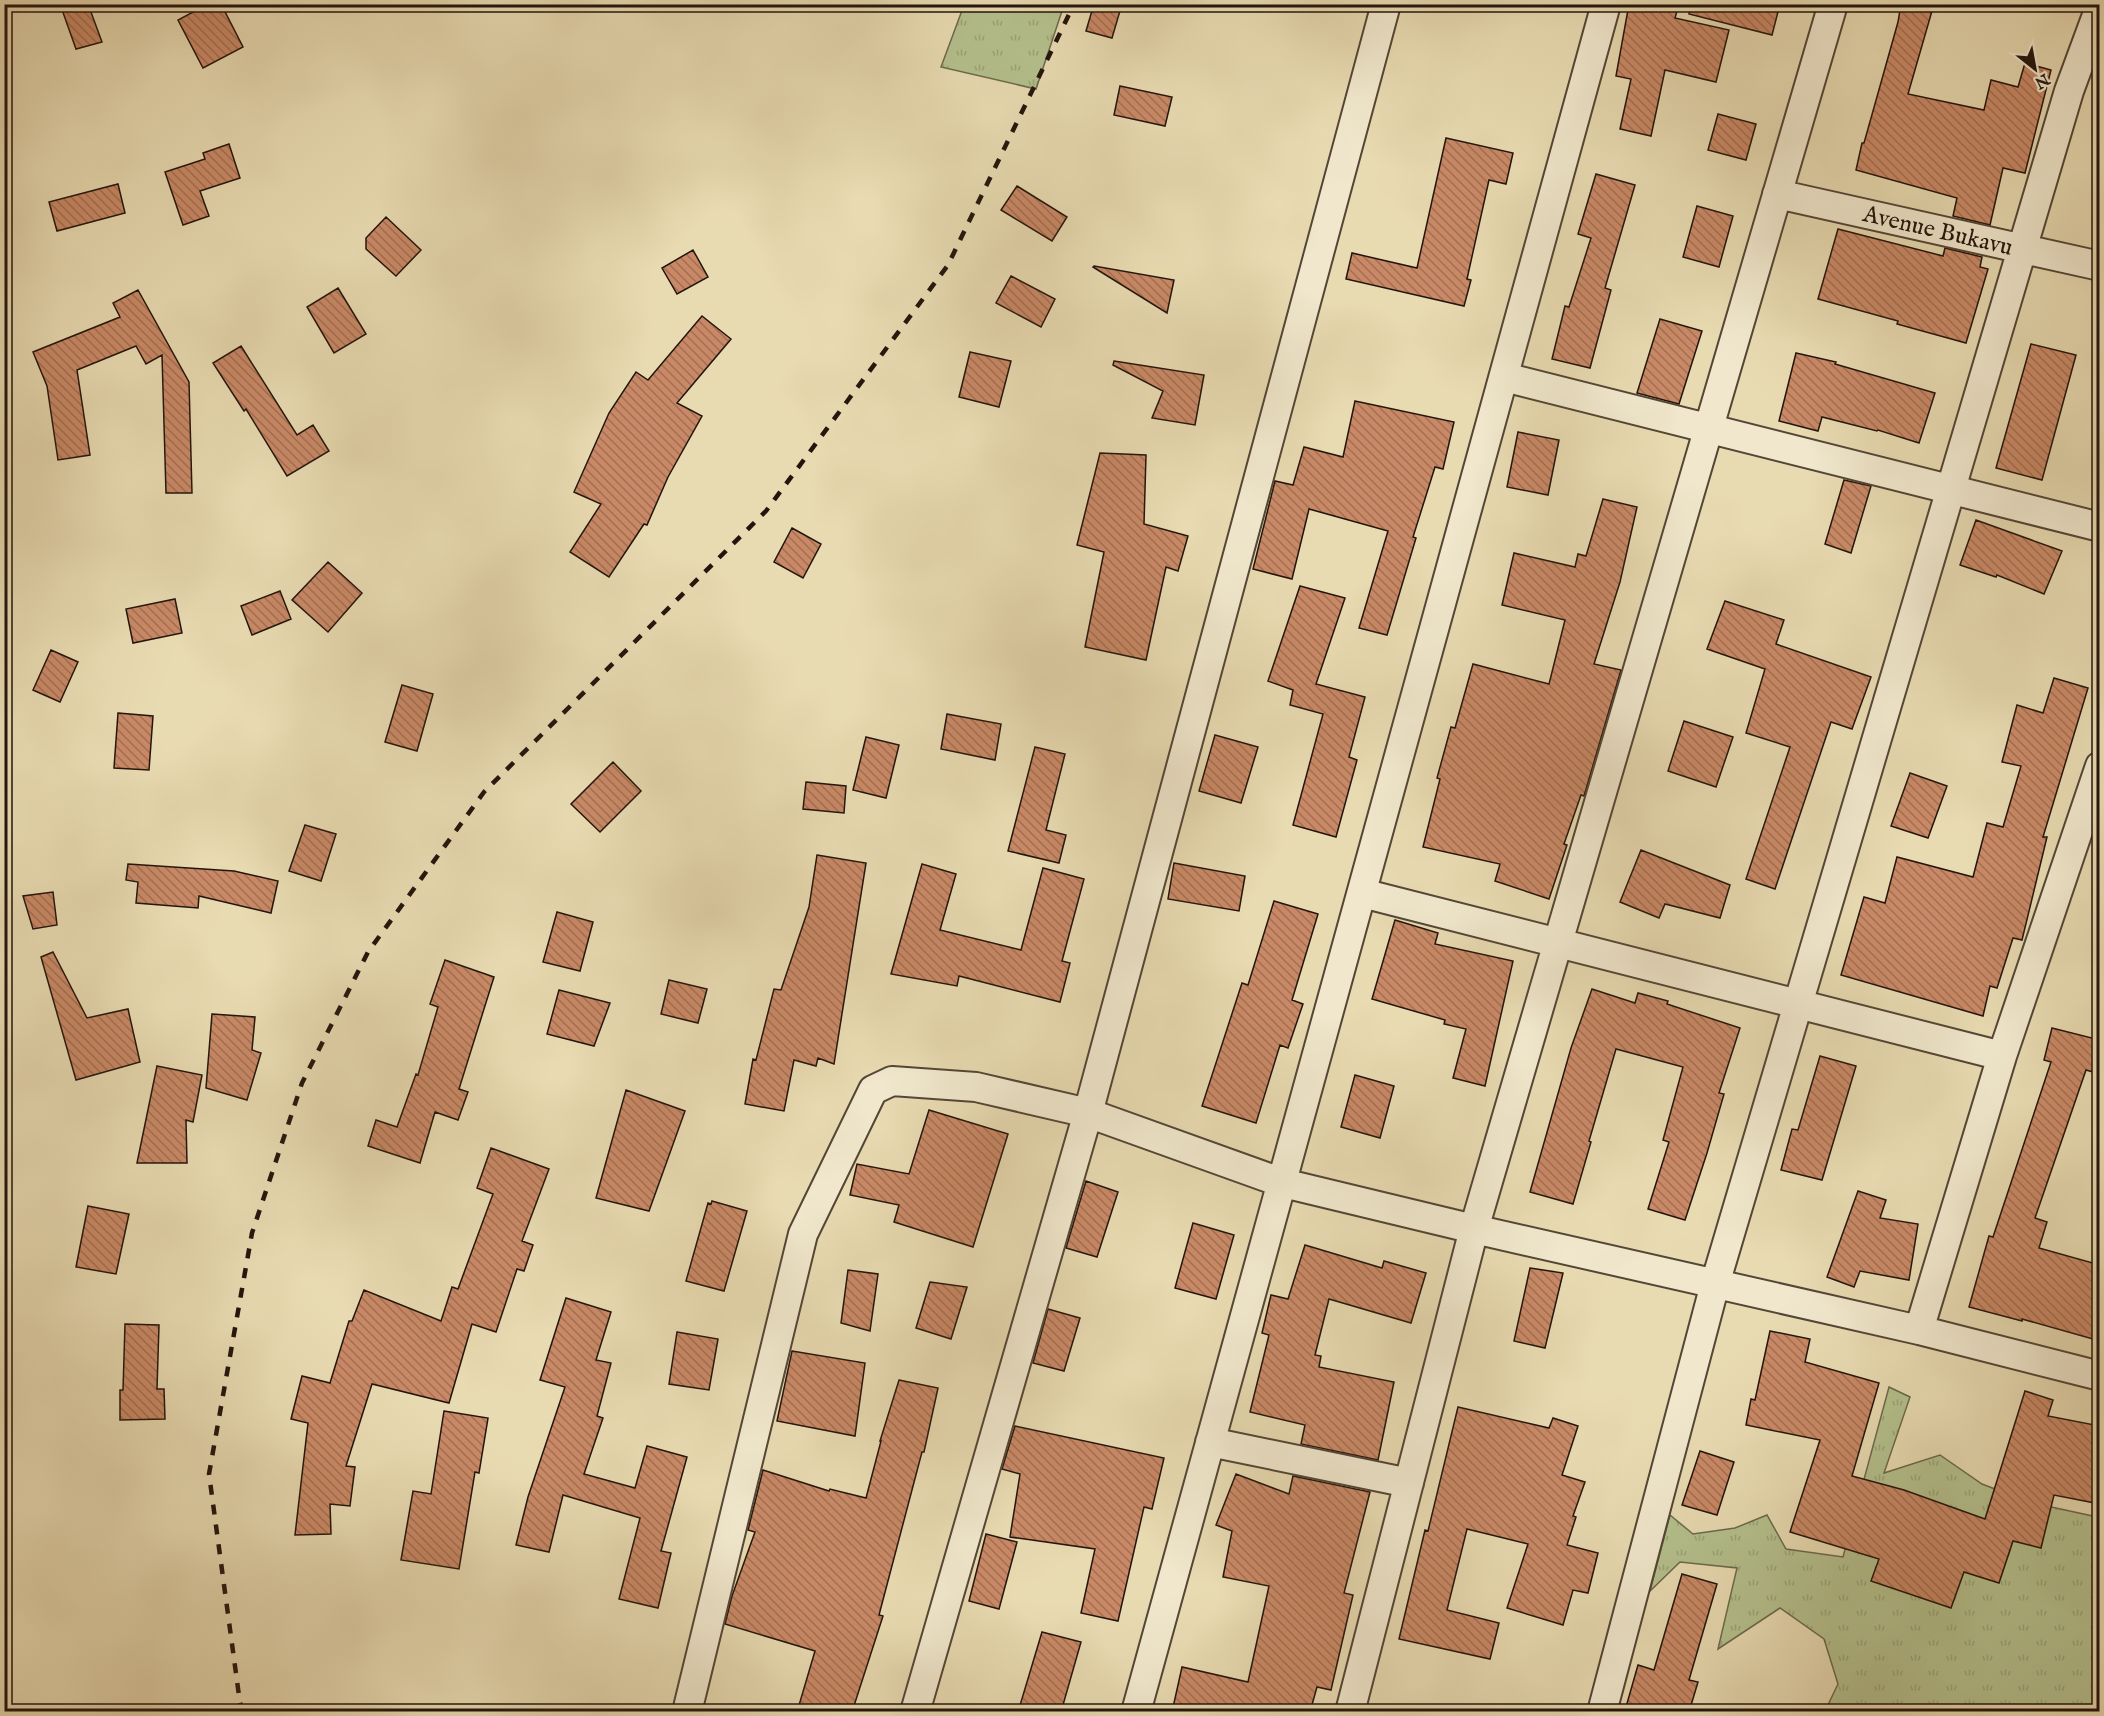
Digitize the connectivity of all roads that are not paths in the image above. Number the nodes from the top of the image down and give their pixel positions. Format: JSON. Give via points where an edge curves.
{"nodes":[{"id":1,"x":1386,"y":4,"type":"edge"},
{"id":2,"x":1606,"y":4,"type":"edge"},
{"id":3,"x":1833,"y":4,"type":"edge"},
{"id":4,"x":2100,"y":7,"type":"edge"},
{"id":5,"x":1777,"y":194,"type":"junction"},
{"id":6,"x":2022,"y":249,"type":"junction"},
{"id":7,"x":2100,"y":266,"type":"edge"},
{"id":8,"x":1504,"y":376,"type":"junction"},
{"id":9,"x":1708,"y":428,"type":"junction"},
{"id":10,"x":1951,"y":490,"type":"junction"},
{"id":11,"x":2100,"y":527,"type":"edge"},
{"id":12,"x":2100,"y":766,"type":"edge"},
{"id":13,"x":1362,"y":893,"type":"junction"},
{"id":14,"x":1557,"y":944,"type":"junction"},
{"id":15,"x":1798,"y":1004,"type":"junction"},
{"id":16,"x":2002,"y":1056,"type":"junction"},
{"id":17,"x":1088,"y":1113,"type":"junction"},
{"id":18,"x":1282,"y":1183,"type":"junction"},
{"id":19,"x":1474,"y":1229,"type":"junction"},
{"id":20,"x":1715,"y":1284,"type":"junction"},
{"id":21,"x":1919,"y":1330,"type":"junction"},
{"id":22,"x":2100,"y":1376,"type":"edge"},
{"id":23,"x":1210,"y":1442,"type":"junction"},
{"id":24,"x":1408,"y":1483,"type":"junction"},
{"id":25,"x":687,"y":1712,"type":"edge"},
{"id":26,"x":915,"y":1712,"type":"edge"},
{"id":27,"x":1136,"y":1712,"type":"edge"},
{"id":28,"x":1350,"y":1712,"type":"edge"},
{"id":29,"x":1602,"y":1712,"type":"edge"}],
"edges":[{"from":1,"to":17,"type":"street"},
{"from":2,"to":8,"type":"street"},
{"from":3,"to":5,"type":"street"},
{"from":4,"to":6,"type":"street","via":[[2069,91]]},
{"from":5,"to":6,"type":"street","name":"Avenue Bukavu"},
{"from":5,"to":9,"type":"street"},
{"from":6,"to":7,"type":"street","name":"Avenue Bukavu"},
{"from":6,"to":10,"type":"street"},
{"from":8,"to":9,"type":"street"},
{"from":8,"to":13,"type":"street"},
{"from":9,"to":10,"type":"street"},
{"from":9,"to":14,"type":"street"},
{"from":10,"to":11,"type":"street"},
{"from":10,"to":15,"type":"street"},
{"from":12,"to":16,"type":"street"},
{"from":13,"to":14,"type":"street"},
{"from":13,"to":18,"type":"street"},
{"from":14,"to":15,"type":"street"},
{"from":14,"to":19,"type":"street"},
{"from":15,"to":16,"type":"street"},
{"from":15,"to":20,"type":"street"},
{"from":16,"to":21,"type":"street"},
{"from":17,"to":18,"type":"street"},
{"from":17,"to":25,"type":"street","via":[[976,1088],[892,1081],[873,1090],[803,1234]]},
{"from":17,"to":26,"type":"street"},
{"from":18,"to":19,"type":"street"},
{"from":18,"to":23,"type":"street"},
{"from":19,"to":20,"type":"street"},
{"from":19,"to":24,"type":"street"},
{"from":20,"to":21,"type":"street"},
{"from":20,"to":29,"type":"street"},
{"from":21,"to":22,"type":"street"},
{"from":23,"to":24,"type":"street"},
{"from":23,"to":27,"type":"street"},
{"from":24,"to":28,"type":"street"}]}
